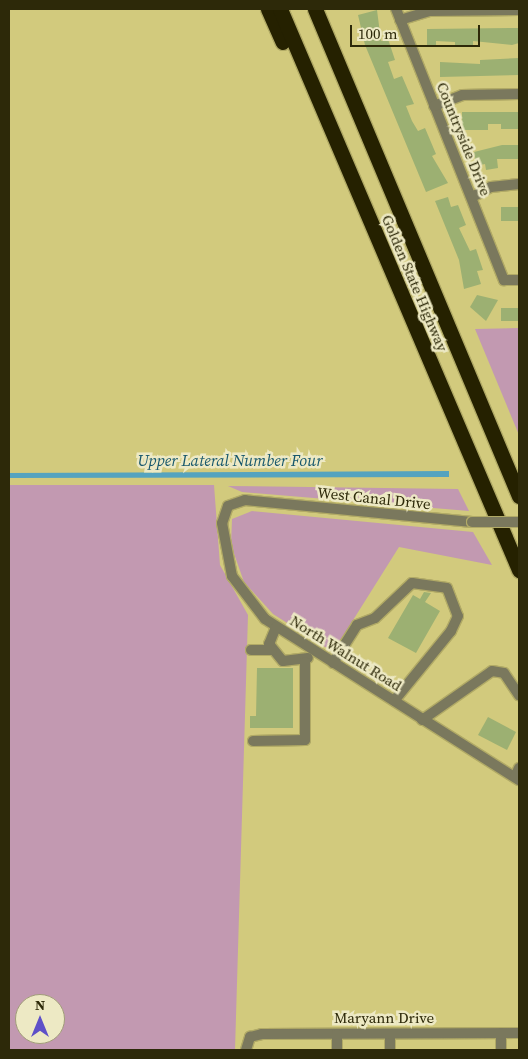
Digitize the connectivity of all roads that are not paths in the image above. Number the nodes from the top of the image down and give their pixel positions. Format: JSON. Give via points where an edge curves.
{"nodes":[{"id":1,"x":268,"y":9,"type":"edge"},
{"id":2,"x":280,"y":9,"type":"edge"},
{"id":3,"x":396,"y":9,"type":"edge"},
{"id":4,"x":316,"y":10,"type":"edge"},
{"id":5,"x":519,"y":10,"type":"edge"},
{"id":6,"x":400,"y":20,"type":"junction"},
{"id":7,"x":519,"y":94,"type":"edge"},
{"id":8,"x":434,"y":106,"type":"junction"},
{"id":9,"x":327,"y":120,"type":"junction"},
{"id":10,"x":519,"y":184,"type":"edge"},
{"id":11,"x":472,"y":197,"type":"junction"},
{"id":12,"x":519,"y":280,"type":"edge"},
{"id":13,"x":519,"y":496,"type":"edge"},
{"id":14,"x":228,"y":506,"type":"joint"},
{"id":15,"x":519,"y":522,"type":"edge"},
{"id":16,"x":519,"y":570,"type":"edge"},
{"id":17,"x":276,"y":627,"type":"junction"},
{"id":18,"x":251,"y":650,"type":"dead end"},
{"id":19,"x":272,"y":650,"type":"junction"},
{"id":20,"x":313,"y":650,"type":"junction"},
{"id":21,"x":305,"y":662,"type":"junction"},
{"id":22,"x":333,"y":663,"type":"junction"},
{"id":23,"x":519,"y":695,"type":"edge"},
{"id":24,"x":394,"y":701,"type":"junction"},
{"id":25,"x":422,"y":720,"type":"junction"},
{"id":26,"x":253,"y":741,"type":"dead end"},
{"id":27,"x":518,"y":775,"type":"edge"},
{"id":28,"x":501,"y":1032,"type":"junction"},
{"id":29,"x":519,"y":1032,"type":"edge"},
{"id":30,"x":337,"y":1034,"type":"junction"},
{"id":31,"x":390,"y":1034,"type":"junction"},
{"id":32,"x":246,"y":1050,"type":"edge"},
{"id":33,"x":337,"y":1050,"type":"edge"},
{"id":34,"x":390,"y":1050,"type":"edge"},
{"id":35,"x":501,"y":1050,"type":"edge"}],
"edges":[{"from":1,"to":9,"type":"highway","via":[[311,105]]},
{"from":2,"to":9,"type":"highway","name":"Golden State Highway"},
{"from":3,"to":6,"type":"street","name":"Countryside Drive"},
{"from":4,"to":13,"type":"highway","name":"Golden State Highway"},
{"from":5,"to":6,"type":"street","via":[[430,11]]},
{"from":6,"to":8,"type":"street","name":"Countryside Drive"},
{"from":7,"to":8,"type":"street","via":[[462,95]]},
{"from":8,"to":11,"type":"street","name":"Countryside Drive"},
{"from":9,"to":16,"type":"highway","name":"Golden State Highway"},
{"from":10,"to":11,"type":"street","via":[[491,187]]},
{"from":11,"to":12,"type":"street","name":"Countryside Drive","via":[[504,280]]},
{"from":14,"to":15,"type":"street","name":"West Canal Drive","bridge":true,"via":[[245,500],[472,522]]},
{"from":14,"to":17,"type":"street","name":"North Walnut Road","via":[[223,516],[223,537],[232,576],[248,601]]},
{"from":17,"to":19,"type":"street","via":[[268,638]]},
{"from":17,"to":20,"type":"street","name":"North Walnut Road"},
{"from":18,"to":19,"type":"street"},
{"from":19,"to":21,"type":"street","via":[[283,661]]},
{"from":20,"to":21,"type":"street"},
{"from":20,"to":22,"type":"street","name":"North Walnut Road"},
{"from":21,"to":26,"type":"street","via":[[305,740]]},
{"from":22,"to":24,"type":"street","name":"North Walnut Road"},
{"from":22,"to":24,"type":"street","via":[[357,625],[375,618],[412,583],[448,588],[455,599],[454,624]]},
{"from":23,"to":25,"type":"street","via":[[504,673],[492,671]]},
{"from":24,"to":25,"type":"street","name":"North Walnut Road"},
{"from":25,"to":27,"type":"street","name":"North Walnut Road"},
{"from":28,"to":29,"type":"street","name":"Maryann Drive"},
{"from":28,"to":31,"type":"street","name":"Maryann Drive"},
{"from":28,"to":35,"type":"street"},
{"from":30,"to":31,"type":"street","name":"Maryann Drive"},
{"from":30,"to":32,"type":"street","name":"Maryann Drive","via":[[250,1037]]},
{"from":30,"to":33,"type":"street"},
{"from":31,"to":34,"type":"street"}]}
